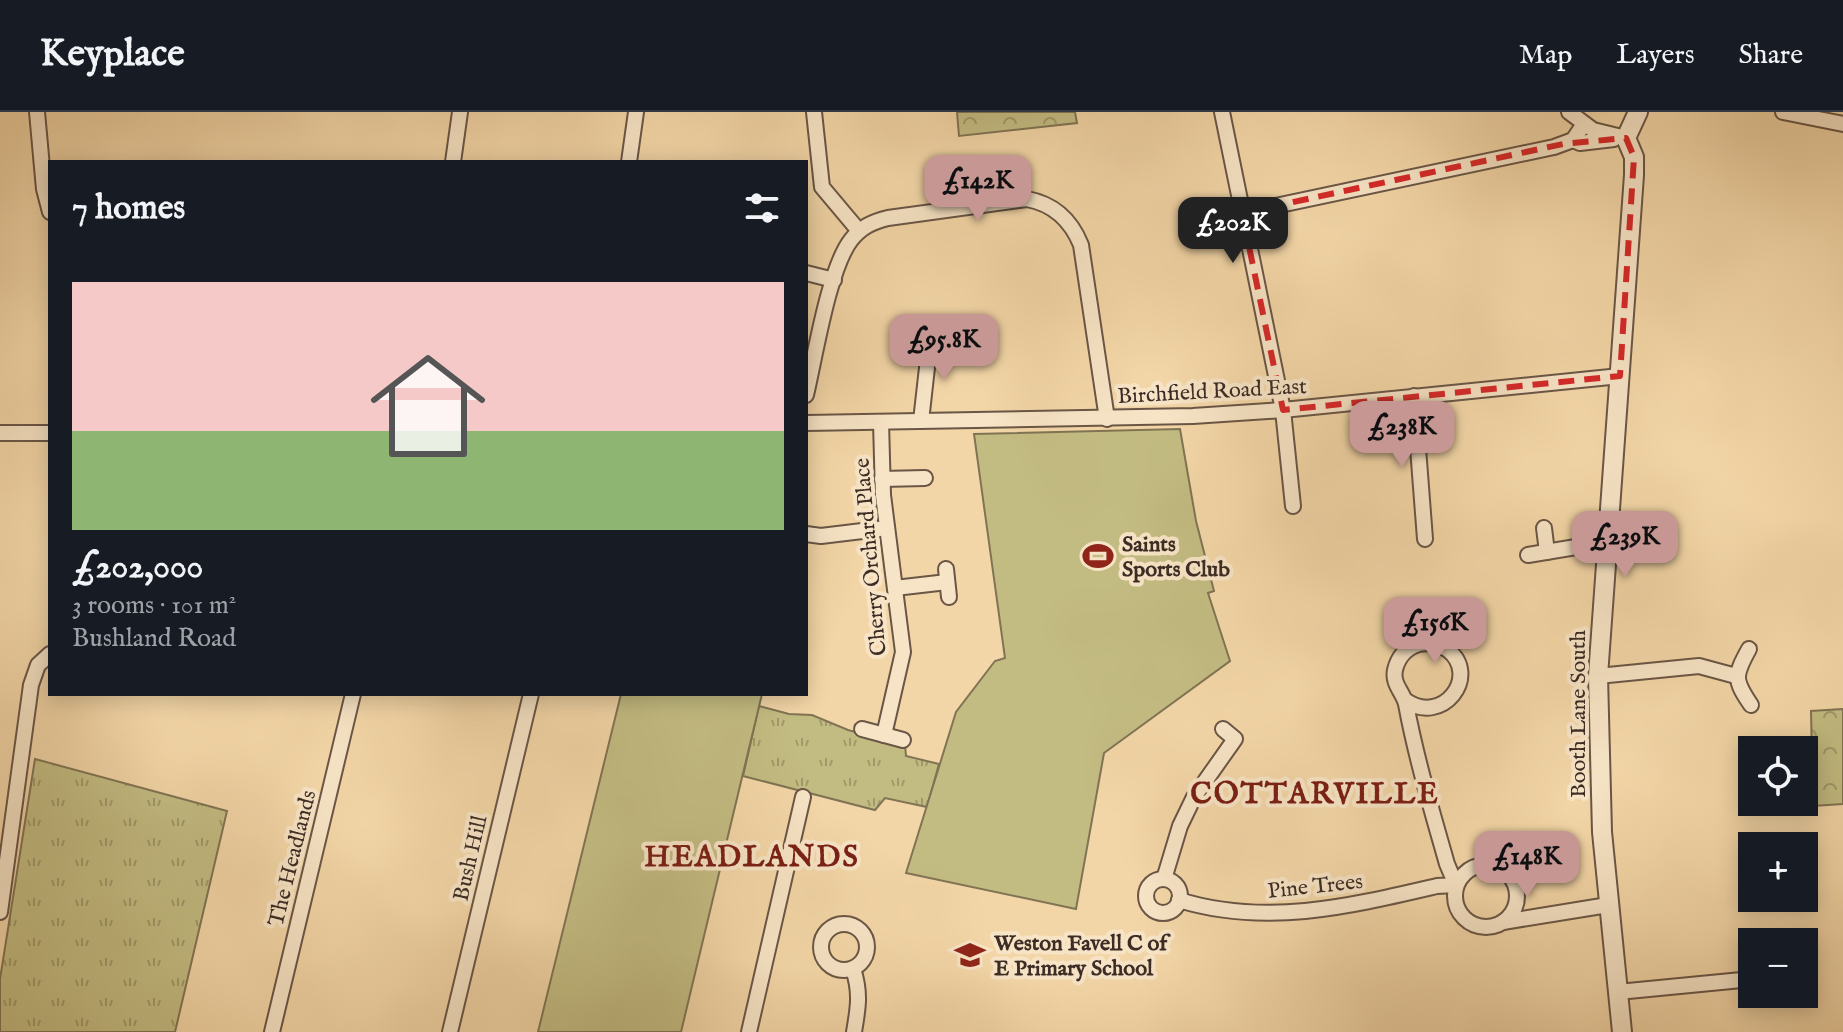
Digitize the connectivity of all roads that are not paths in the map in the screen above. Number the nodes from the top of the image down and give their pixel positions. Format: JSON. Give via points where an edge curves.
{"nodes":[{"id":1,"x":37,"y":112,"type":"edge"},
{"id":2,"x":460,"y":112,"type":"edge"},
{"id":3,"x":636,"y":112,"type":"edge"},
{"id":4,"x":814,"y":112,"type":"edge"},
{"id":5,"x":1222,"y":112,"type":"edge"},
{"id":6,"x":1569,"y":112,"type":"edge"},
{"id":7,"x":1638,"y":112,"type":"edge"},
{"id":8,"x":1783,"y":112,"type":"edge"},
{"id":9,"x":1584,"y":124,"type":"junction"},
{"id":10,"x":1843,"y":124,"type":"edge"},
{"id":11,"x":1626,"y":138,"type":"junction"},
{"id":12,"x":1573,"y":140,"type":"junction"},
{"id":13,"x":453,"y":160,"type":"edge"},
{"id":14,"x":629,"y":160,"type":"edge"},
{"id":15,"x":48,"y":204,"type":"edge"},
{"id":16,"x":1242,"y":213,"type":"junction"},
{"id":17,"x":859,"y":231,"type":"junction"},
{"id":18,"x":808,"y":274,"type":"edge"},
{"id":19,"x":834,"y":280,"type":"junction"},
{"id":20,"x":942,"y":324,"type":"dead end"},
{"id":21,"x":1620,"y":376,"type":"junction"},
{"id":22,"x":808,"y":387,"type":"edge"},
{"id":23,"x":1414,"y":396,"type":"junction"},
{"id":24,"x":1283,"y":410,"type":"junction"},
{"id":25,"x":1107,"y":419,"type":"junction"},
{"id":26,"x":921,"y":421,"type":"junction"},
{"id":27,"x":881,"y":422,"type":"junction"},
{"id":28,"x":808,"y":423,"type":"edge"},
{"id":29,"x":0,"y":433,"type":"edge"},
{"id":30,"x":48,"y":433,"type":"edge"},
{"id":31,"x":925,"y":478,"type":"dead end"},
{"id":32,"x":882,"y":479,"type":"junction"},
{"id":33,"x":1293,"y":506,"type":"dead end"},
{"id":34,"x":887,"y":528,"type":"junction"},
{"id":35,"x":1544,"y":528,"type":"dead end"},
{"id":36,"x":808,"y":534,"type":"edge"},
{"id":37,"x":1425,"y":539,"type":"dead end"},
{"id":38,"x":1607,"y":545,"type":"junction"},
{"id":39,"x":1547,"y":552,"type":"junction"},
{"id":40,"x":1528,"y":555,"type":"dead end"},
{"id":41,"x":895,"y":588,"type":"junction"},
{"id":42,"x":949,"y":597,"type":"dead end"},
{"id":43,"x":1749,"y":649,"type":"dead end"},
{"id":44,"x":48,"y":656,"type":"edge"},
{"id":45,"x":1598,"y":676,"type":"junction"},
{"id":46,"x":1736,"y":676,"type":"junction"},
{"id":47,"x":353,"y":696,"type":"edge"},
{"id":48,"x":531,"y":696,"type":"edge"},
{"id":49,"x":1405,"y":700,"type":"junction"},
{"id":50,"x":1751,"y":705,"type":"dead end"},
{"id":51,"x":862,"y":729,"type":"dead end"},
{"id":52,"x":1223,"y":729,"type":"dead end"},
{"id":53,"x":884,"y":735,"type":"junction"},
{"id":54,"x":903,"y":740,"type":"dead end"},
{"id":55,"x":803,"y":797,"type":"dead end"},
{"id":56,"x":1164,"y":879,"type":"junction"},
{"id":57,"x":1456,"y":885,"type":"junction"},
{"id":58,"x":1179,"y":900,"type":"junction"},
{"id":59,"x":1608,"y":905,"type":"junction"},
{"id":60,"x":0,"y":912,"type":"edge"},
{"id":61,"x":1503,"y":922,"type":"junction"},
{"id":62,"x":853,"y":969,"type":"dead end"},
{"id":63,"x":1738,"y":980,"type":"edge"},
{"id":64,"x":1618,"y":992,"type":"junction"},
{"id":65,"x":272,"y":1032,"type":"edge"},
{"id":66,"x":450,"y":1032,"type":"edge"},
{"id":67,"x":749,"y":1032,"type":"edge"},
{"id":68,"x":854,"y":1032,"type":"edge"},
{"id":69,"x":1622,"y":1032,"type":"edge"}],
"edges":[{"from":1,"to":15,"type":"street"},
{"from":2,"to":13,"type":"street"},
{"from":3,"to":14,"type":"street"},
{"from":4,"to":17,"type":"street","via":[[822,187]]},
{"from":5,"to":16,"type":"street"},
{"from":6,"to":9,"type":"street"},
{"from":7,"to":11,"type":"street"},
{"from":8,"to":10,"type":"street"},
{"from":9,"to":11,"type":"street"},
{"from":9,"to":12,"type":"street"},
{"from":11,"to":12,"type":"street"},
{"from":11,"to":21,"type":"street","name":"Booth Lane South","via":[[1634,175]]},
{"from":12,"to":16,"type":"street"},
{"from":16,"to":24,"type":"street"},
{"from":17,"to":19,"type":"street","via":[[845,249]]},
{"from":17,"to":25,"type":"street","via":[[888,218],[1011,199],[1037,201],[1058,212],[1073,227],[1084,255]]},
{"from":18,"to":19,"type":"street"},
{"from":19,"to":22,"type":"street"},
{"from":20,"to":26,"type":"street","via":[[931,332]]},
{"from":21,"to":23,"type":"street","name":"Birchfield Road East"},
{"from":21,"to":38,"type":"street","name":"Booth Lane South"},
{"from":23,"to":24,"type":"street","name":"Birchfield Road East"},
{"from":23,"to":37,"type":"street"},
{"from":24,"to":25,"type":"street","name":"Birchfield Road East"},
{"from":24,"to":33,"type":"street"},
{"from":25,"to":26,"type":"street","name":"Birchfield Road East"},
{"from":26,"to":27,"type":"street","name":"Birchfield Road East"},
{"from":27,"to":28,"type":"street","name":"Birchfield Road East"},
{"from":27,"to":32,"type":"street","name":"Cherry Orchard Place"},
{"from":29,"to":30,"type":"street"},
{"from":31,"to":32,"type":"street"},
{"from":32,"to":34,"type":"street","name":"Cherry Orchard Place"},
{"from":34,"to":36,"type":"street"},
{"from":34,"to":41,"type":"street","name":"Cherry Orchard Place"},
{"from":35,"to":39,"type":"street"},
{"from":38,"to":39,"type":"street"},
{"from":38,"to":45,"type":"street","name":"Booth Lane South"},
{"from":39,"to":40,"type":"street"},
{"from":41,"to":42,"type":"street","via":[[946,575]]},
{"from":41,"to":53,"type":"street","name":"Cherry Orchard Place","via":[[903,652]]},
{"from":43,"to":46,"type":"street"},
{"from":44,"to":60,"type":"street","via":[[38,665],[31,685]]},
{"from":45,"to":46,"type":"street","via":[[1699,666]]},
{"from":45,"to":59,"type":"street","name":"Booth Lane South","via":[[1598,771]]},
{"from":46,"to":50,"type":"street"},
{"from":47,"to":65,"type":"street","name":"The Headlands"},
{"from":48,"to":66,"type":"street","name":"Bush Hill"},
{"from":49,"to":49,"type":"street","via":[[1395,678],[1403,653],[1423,643],[1447,649],[1460,674],[1452,697],[1436,707],[1421,708]]},
{"from":49,"to":57,"type":"street","via":[[1408,727]]},
{"from":51,"to":53,"type":"street"},
{"from":52,"to":56,"type":"street","name":"Pine Trees","via":[[1235,739],[1194,797]]},
{"from":53,"to":54,"type":"street"},
{"from":55,"to":67,"type":"street"},
{"from":56,"to":58,"type":"street","via":[[1177,886]]},
{"from":56,"to":58,"type":"street","name":"Pine Trees","via":[[1148,887],[1149,906],[1165,913]]},
{"from":57,"to":58,"type":"street","name":"Pine Trees","via":[[1322,911],[1268,915]]},
{"from":57,"to":61,"type":"street","via":[[1455,901],[1466,920],[1484,927]]},
{"from":57,"to":61,"type":"street","via":[[1479,865],[1509,875],[1517,892]]},
{"from":59,"to":61,"type":"street"},
{"from":59,"to":64,"type":"street","name":"Booth Lane South"},
{"from":62,"to":68,"type":"street","via":[[859,987]]},
{"from":63,"to":64,"type":"street"},
{"from":64,"to":69,"type":"street","name":"Booth Lane South"}]}
